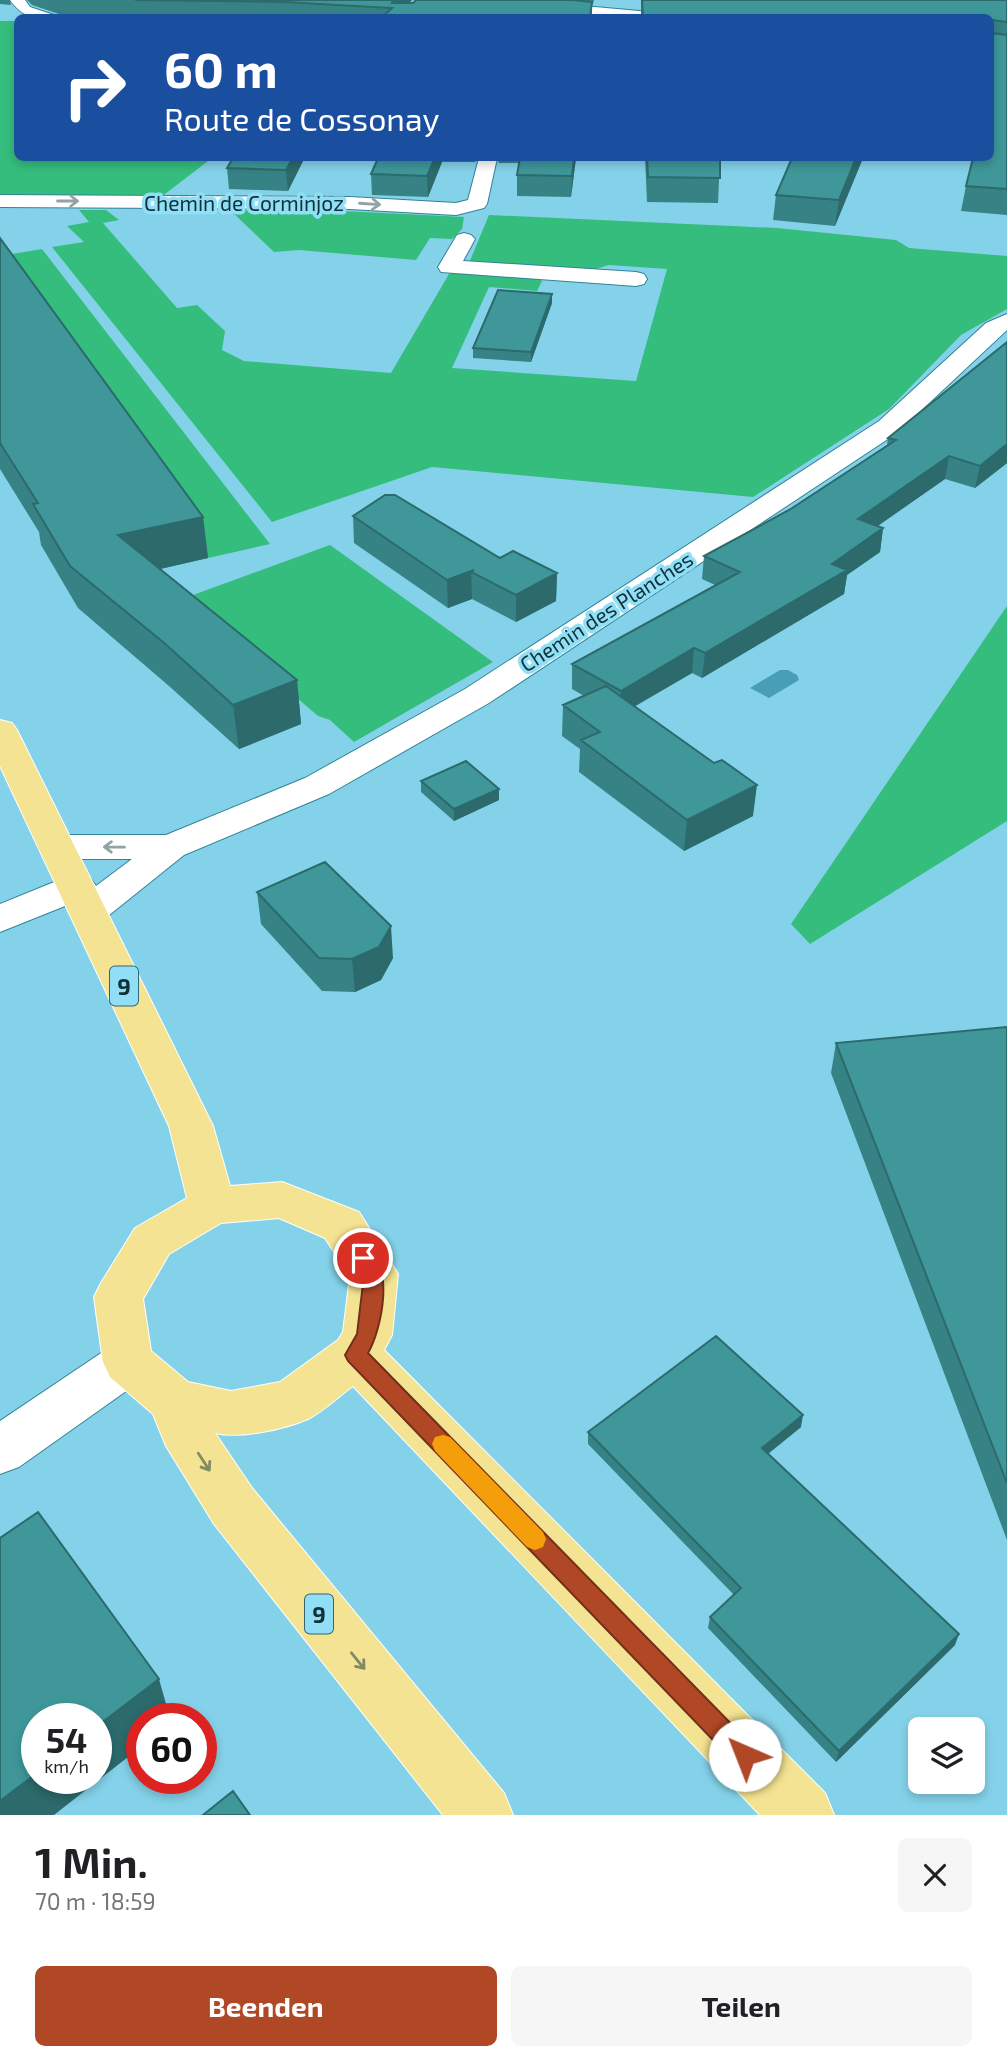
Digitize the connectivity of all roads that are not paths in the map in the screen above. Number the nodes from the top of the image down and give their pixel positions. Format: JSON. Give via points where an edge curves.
{"nodes":[{"id":1,"x":17,"y":0,"type":"edge"},
{"id":2,"x":470,"y":0,"type":"edge"},
{"id":3,"x":522,"y":7,"type":"edge"},
{"id":4,"x":40,"y":14,"type":"edge"},
{"id":5,"x":610,"y":14,"type":"edge"},
{"id":6,"x":487,"y":161,"type":"edge"},
{"id":7,"x":0,"y":201,"type":"edge"},
{"id":8,"x":464,"y":239,"type":"dead end"},
{"id":9,"x":636,"y":279,"type":"dead end"},
{"id":10,"x":1007,"y":321,"type":"edge"},
{"id":11,"x":0,"y":730,"type":"edge"},
{"id":12,"x":57,"y":846,"type":"junction"},
{"id":13,"x":171,"y":847,"type":"junction"},
{"id":14,"x":83,"y":899,"type":"junction"},
{"id":15,"x":0,"y":919,"type":"edge"},
{"id":16,"x":212,"y":1206,"type":"junction"},
{"id":17,"x":356,"y":1355,"type":"junction"},
{"id":18,"x":128,"y":1362,"type":"junction"},
{"id":19,"x":174,"y":1401,"type":"junction"},
{"id":20,"x":0,"y":1450,"type":"edge"},
{"id":21,"x":482,"y":1815,"type":"edge"},
{"id":22,"x":803,"y":1815,"type":"edge"}],
"edges":[{"from":1,"to":4,"type":"street","via":[[25,10]]},
{"from":2,"to":3,"type":"street"},
{"from":3,"to":5,"type":"street"},
{"from":7,"to":6,"type":"street","name":"Chemin de Corminjoz","one_way":true,"via":[[350,203],[456,209],[477,204]]},
{"from":8,"to":9,"type":"street","via":[[449,267]]},
{"from":10,"to":13,"type":"street","name":"Chemin des Planches","via":[[888,427],[477,696],[317,786]]},
{"from":11,"to":12,"type":"main road","number":"9"},
{"from":13,"to":12,"type":"street","name":"Chemin des Planches","one_way":true},
{"from":12,"to":14,"type":"main road","number":"9"},
{"from":13,"to":14,"type":"street","name":"Chemin des Planches"},
{"from":14,"to":15,"type":"street","name":"Chemin des Planches"},
{"from":14,"to":16,"type":"main road","number":"9","via":[[191,1126]]},
{"from":16,"to":17,"type":"main road","via":[[282,1200],[342,1225],[374,1274],[367,1335]]},
{"from":16,"to":18,"type":"main road","via":[[152,1241],[118,1297]]},
{"from":17,"to":19,"type":"main road","number":"9","via":[[292,1402],[231,1414]]},
{"from":17,"to":22,"type":"main road"},
{"from":18,"to":19,"type":"main road","number":"9"},
{"from":18,"to":20,"type":"street"},
{"from":19,"to":21,"type":"main road","number":"9","one_way":true,"via":[[184,1430],[233,1506]]}]}
